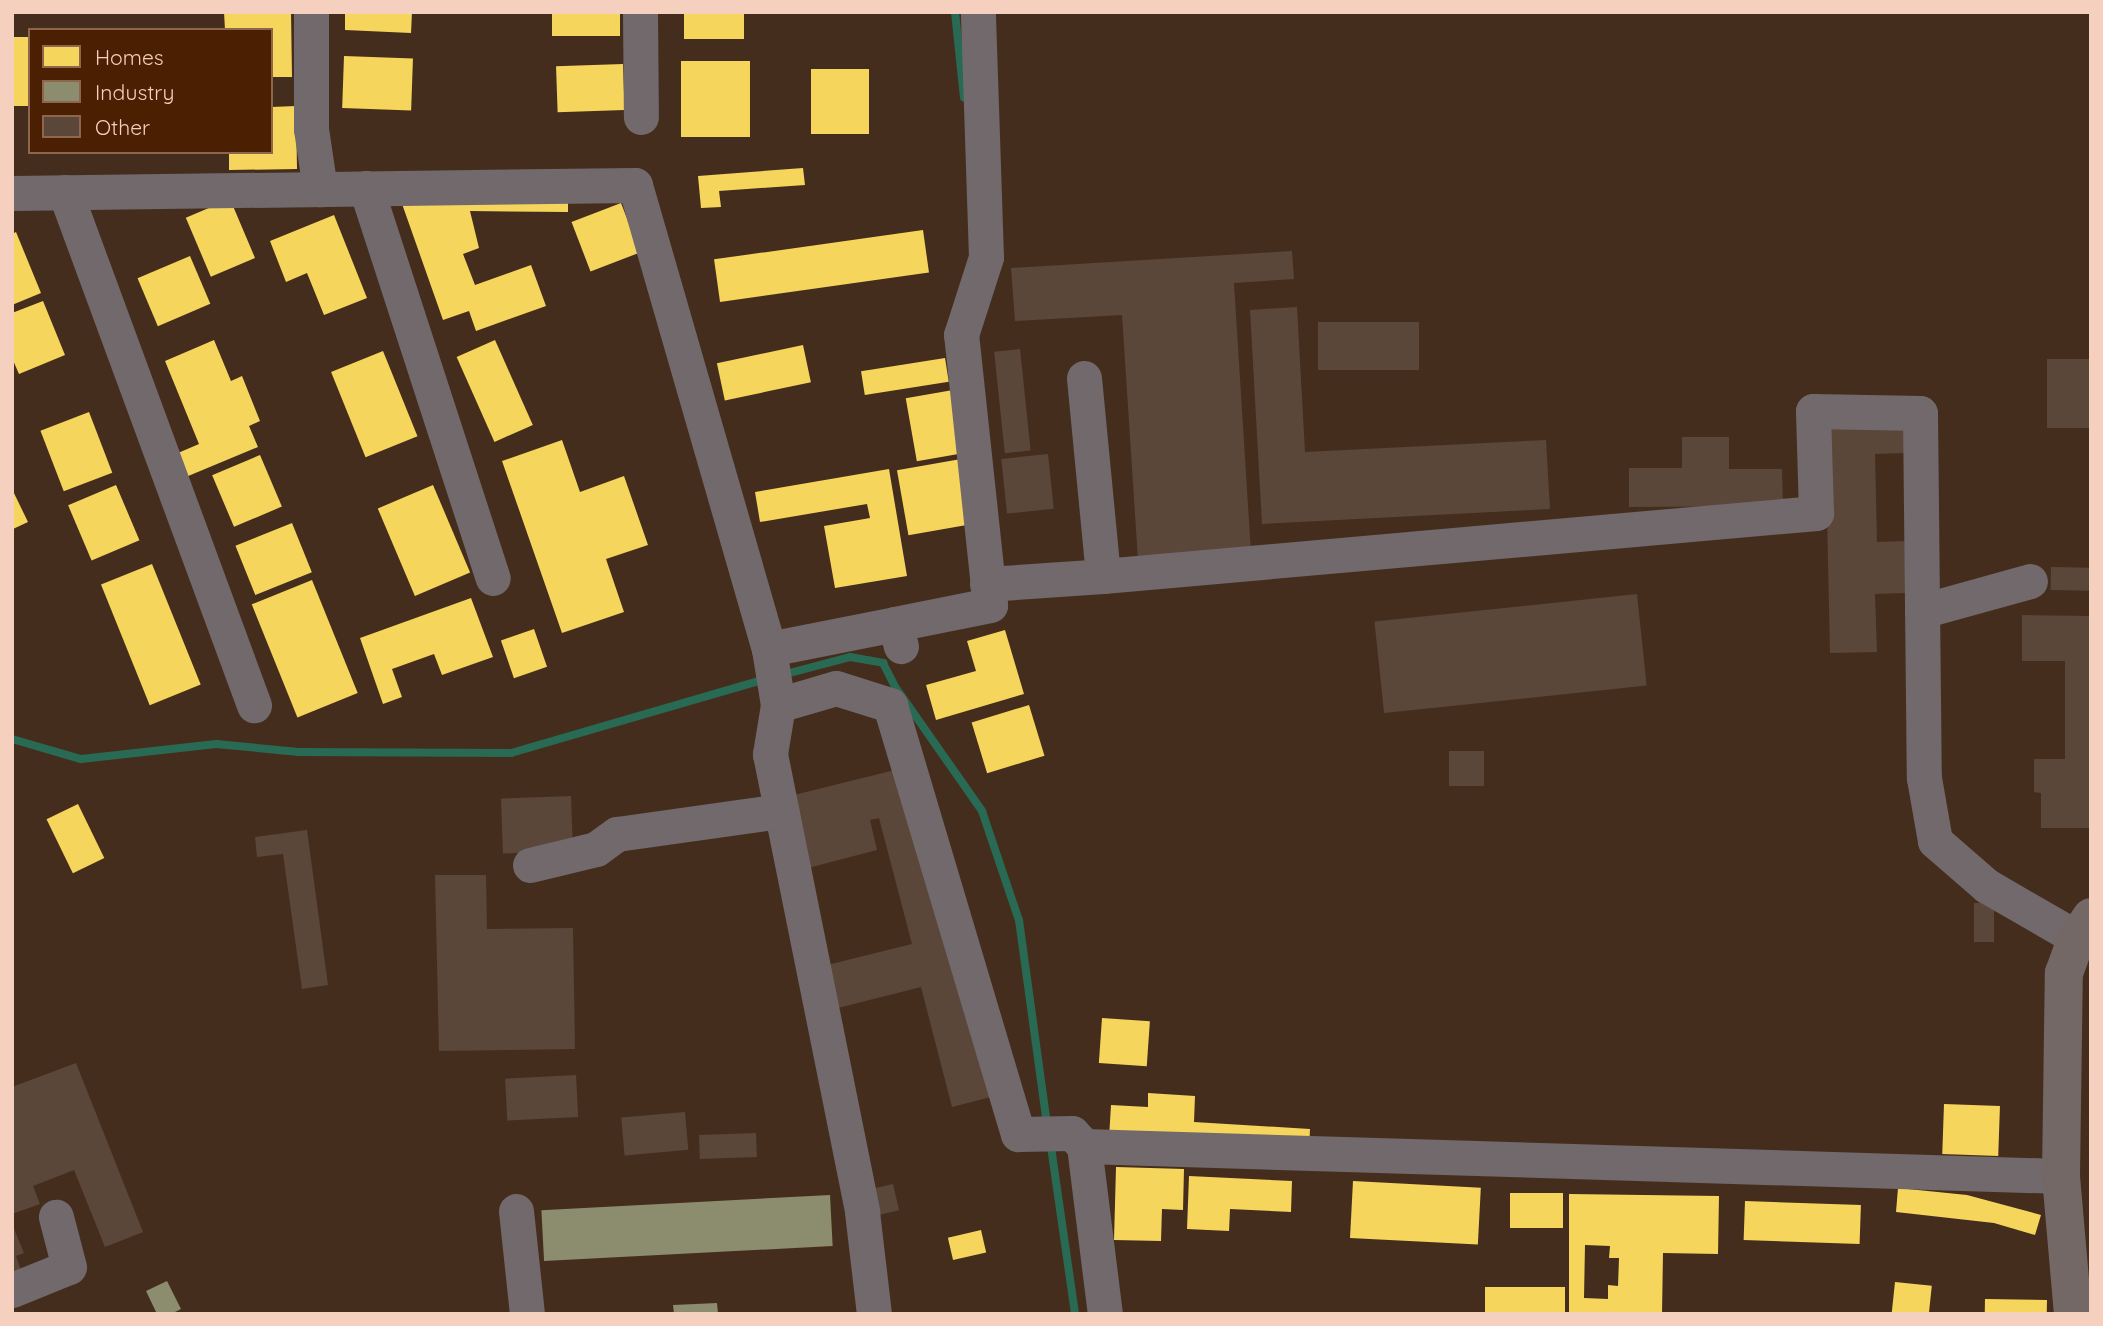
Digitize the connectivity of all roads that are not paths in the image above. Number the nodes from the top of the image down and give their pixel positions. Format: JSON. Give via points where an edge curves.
{"nodes":[{"id":1,"x":311,"y":12,"type":"edge"},
{"id":2,"x":640,"y":12,"type":"edge"},
{"id":3,"x":978,"y":12,"type":"edge"},
{"id":4,"x":641,"y":117,"type":"dead end"},
{"id":5,"x":366,"y":188,"type":"junction"},
{"id":6,"x":320,"y":189,"type":"junction"},
{"id":7,"x":65,"y":192,"type":"junction"},
{"id":8,"x":12,"y":194,"type":"edge"},
{"id":9,"x":1084,"y":378,"type":"dead end"},
{"id":10,"x":1103,"y":576,"type":"junction"},
{"id":11,"x":493,"y":578,"type":"dead end"},
{"id":12,"x":2030,"y":581,"type":"dead end"},
{"id":13,"x":987,"y":583,"type":"junction"},
{"id":14,"x":1922,"y":611,"type":"junction"},
{"id":15,"x":769,"y":649,"type":"junction"},
{"id":16,"x":254,"y":705,"type":"dead end"},
{"id":17,"x":778,"y":705,"type":"junction"},
{"id":18,"x":782,"y":811,"type":"junction"},
{"id":19,"x":530,"y":865,"type":"dead end"},
{"id":20,"x":2084,"y":927,"type":"edge"},
{"id":21,"x":1084,"y":1146,"type":"junction"},
{"id":22,"x":2060,"y":1176,"type":"junction"},
{"id":23,"x":516,"y":1211,"type":"dead end"},
{"id":24,"x":56,"y":1217,"type":"dead end"},
{"id":25,"x":12,"y":1290,"type":"edge"},
{"id":26,"x":527,"y":1314,"type":"edge"},
{"id":27,"x":874,"y":1314,"type":"edge"},
{"id":28,"x":1104,"y":1314,"type":"edge"},
{"id":29,"x":2073,"y":1314,"type":"edge"}],
"edges":[{"from":1,"to":6,"type":"street","via":[[311,129]]},
{"from":2,"to":4,"type":"street"},
{"from":3,"to":13,"type":"street","via":[[986,257],[961,335]]},
{"from":5,"to":6,"type":"street"},
{"from":5,"to":11,"type":"street"},
{"from":5,"to":15,"type":"street","via":[[635,185]]},
{"from":6,"to":7,"type":"street"},
{"from":7,"to":8,"type":"street"},
{"from":7,"to":16,"type":"street"},
{"from":9,"to":10,"type":"street"},
{"from":10,"to":13,"type":"street"},
{"from":10,"to":14,"type":"street","via":[[1816,513],[1813,411],[1920,413]]},
{"from":12,"to":14,"type":"street"},
{"from":13,"to":15,"type":"street","via":[[990,605],[898,635]]},
{"from":14,"to":20,"type":"street","via":[[1924,778],[1935,841],[1987,886]]},
{"from":15,"to":17,"type":"street"},
{"from":17,"to":18,"type":"street","via":[[770,754]]},
{"from":17,"to":21,"type":"street","via":[[836,688],[890,705],[1018,1134],[1072,1133]]},
{"from":18,"to":19,"type":"street","via":[[617,834],[596,849]]},
{"from":18,"to":27,"type":"street","via":[[862,1212]]},
{"from":20,"to":22,"type":"main road","via":[[2064,973]]},
{"from":21,"to":22,"type":"street"},
{"from":21,"to":28,"type":"street"},
{"from":22,"to":29,"type":"main road"},
{"from":23,"to":26,"type":"street"},
{"from":24,"to":25,"type":"street","via":[[69,1267]]}]}
